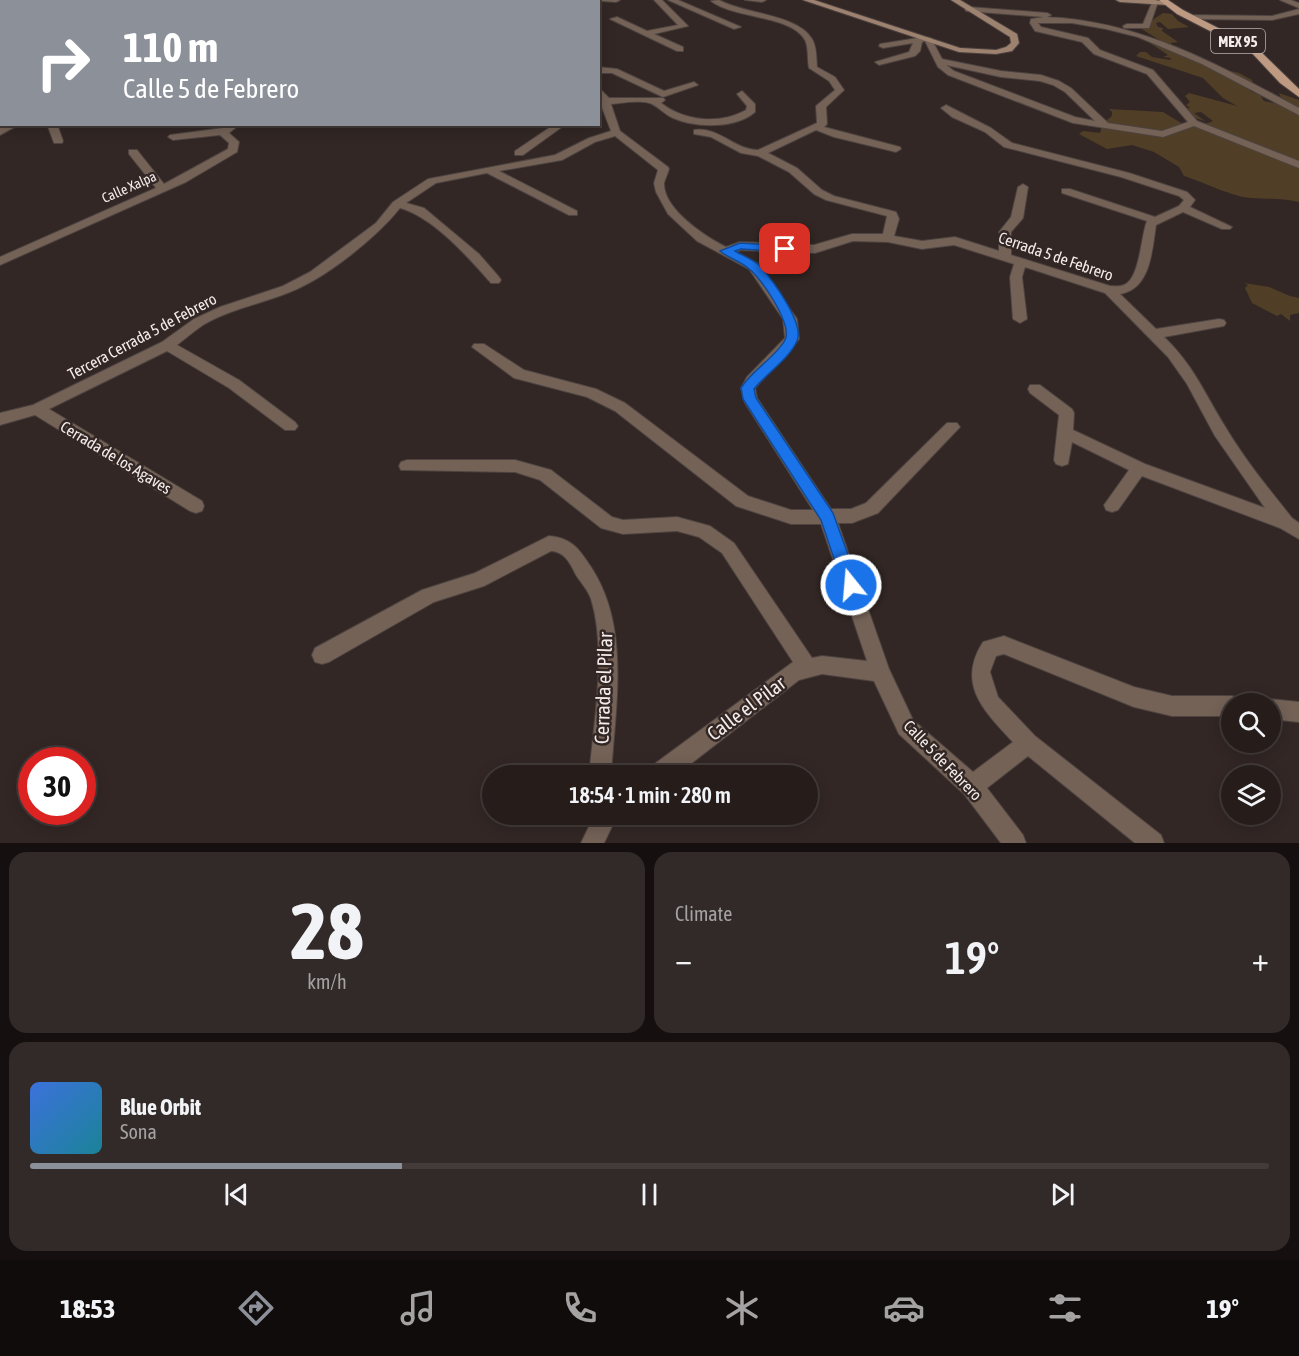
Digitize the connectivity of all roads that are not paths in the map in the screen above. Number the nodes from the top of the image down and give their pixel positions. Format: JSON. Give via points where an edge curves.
{"nodes":[{"id":1,"x":591,"y":0,"type":"edge"},
{"id":2,"x":616,"y":0,"type":"edge"},
{"id":3,"x":658,"y":0,"type":"edge"},
{"id":4,"x":672,"y":0,"type":"edge"},
{"id":5,"x":713,"y":0,"type":"edge"},
{"id":6,"x":722,"y":0,"type":"edge"},
{"id":7,"x":749,"y":0,"type":"edge"},
{"id":8,"x":762,"y":0,"type":"edge"},
{"id":9,"x":807,"y":0,"type":"edge"},
{"id":10,"x":955,"y":0,"type":"edge"},
{"id":11,"x":1120,"y":0,"type":"edge"},
{"id":12,"x":1284,"y":0,"type":"edge"},
{"id":13,"x":1165,"y":1,"type":"edge"},
{"id":14,"x":1154,"y":2,"type":"junction"},
{"id":15,"x":969,"y":9,"type":"junction"},
{"id":16,"x":1299,"y":9,"type":"edge"},
{"id":17,"x":1189,"y":17,"type":"junction"},
{"id":18,"x":614,"y":19,"type":"dead end"},
{"id":19,"x":737,"y":27,"type":"dead end"},
{"id":20,"x":644,"y":34,"type":"junction"},
{"id":21,"x":923,"y":40,"type":"junction"},
{"id":22,"x":883,"y":46,"type":"dead end"},
{"id":23,"x":680,"y":49,"type":"dead end"},
{"id":24,"x":938,"y":61,"type":"junction"},
{"id":25,"x":879,"y":62,"type":"dead end"},
{"id":26,"x":600,"y":70,"type":"edge"},
{"id":27,"x":694,"y":85,"type":"dead end"},
{"id":28,"x":742,"y":94,"type":"dead end"},
{"id":29,"x":1299,"y":94,"type":"edge"},
{"id":30,"x":652,"y":100,"type":"junction"},
{"id":31,"x":674,"y":101,"type":"dead end"},
{"id":32,"x":604,"y":104,"type":"edge"},
{"id":33,"x":946,"y":108,"type":"dead end"},
{"id":34,"x":1299,"y":112,"type":"edge"},
{"id":35,"x":1194,"y":123,"type":"junction"},
{"id":36,"x":1104,"y":124,"type":"junction"},
{"id":37,"x":53,"y":126,"type":"edge"},
{"id":38,"x":559,"y":126,"type":"edge"},
{"id":39,"x":816,"y":127,"type":"junction"},
{"id":40,"x":231,"y":128,"type":"edge"},
{"id":41,"x":616,"y":132,"type":"junction"},
{"id":42,"x":697,"y":132,"type":"dead end"},
{"id":43,"x":174,"y":137,"type":"dead end"},
{"id":44,"x":58,"y":141,"type":"dead end"},
{"id":45,"x":896,"y":148,"type":"dead end"},
{"id":46,"x":133,"y":152,"type":"dead end"},
{"id":47,"x":519,"y":153,"type":"dead end"},
{"id":48,"x":759,"y":153,"type":"junction"},
{"id":49,"x":1299,"y":165,"type":"edge"},
{"id":50,"x":489,"y":170,"type":"junction"},
{"id":51,"x":1023,"y":187,"type":"dead end"},
{"id":52,"x":162,"y":188,"type":"junction"},
{"id":53,"x":1066,"y":191,"type":"dead end"},
{"id":54,"x":397,"y":204,"type":"junction"},
{"id":55,"x":1183,"y":208,"type":"junction"},
{"id":56,"x":573,"y":213,"type":"dead end"},
{"id":57,"x":1154,"y":220,"type":"junction"},
{"id":58,"x":1226,"y":227,"type":"dead end"},
{"id":59,"x":888,"y":238,"type":"junction"},
{"id":60,"x":726,"y":251,"type":"junction"},
{"id":61,"x":1005,"y":257,"type":"junction"},
{"id":62,"x":0,"y":261,"type":"edge"},
{"id":63,"x":1020,"y":262,"type":"junction"},
{"id":64,"x":495,"y":280,"type":"dead end"},
{"id":65,"x":1109,"y":290,"type":"junction"},
{"id":66,"x":1020,"y":318,"type":"dead end"},
{"id":67,"x":1219,"y":323,"type":"dead end"},
{"id":68,"x":1153,"y":334,"type":"junction"},
{"id":69,"x":167,"y":345,"type":"junction"},
{"id":70,"x":479,"y":347,"type":"dead end"},
{"id":71,"x":1035,"y":388,"type":"dead end"},
{"id":72,"x":37,"y":409,"type":"junction"},
{"id":73,"x":0,"y":419,"type":"edge"},
{"id":74,"x":290,"y":426,"type":"dead end"},
{"id":75,"x":952,"y":427,"type":"dead end"},
{"id":76,"x":1064,"y":432,"type":"junction"},
{"id":77,"x":1062,"y":460,"type":"dead end"},
{"id":78,"x":407,"y":466,"type":"dead end"},
{"id":79,"x":1139,"y":468,"type":"junction"},
{"id":80,"x":196,"y":506,"type":"dead end"},
{"id":81,"x":1112,"y":506,"type":"dead end"},
{"id":82,"x":828,"y":518,"type":"junction"},
{"id":83,"x":1293,"y":528,"type":"edge"},
{"id":84,"x":322,"y":655,"type":"dead end"},
{"id":85,"x":808,"y":668,"type":"junction"},
{"id":86,"x":880,"y":672,"type":"junction"},
{"id":87,"x":1221,"y":706,"type":"edge"},
{"id":88,"x":1281,"y":710,"type":"edge"},
{"id":89,"x":1299,"y":712,"type":"edge"},
{"id":90,"x":1028,"y":744,"type":"junction"},
{"id":91,"x":601,"y":765,"type":"edge"},
{"id":92,"x":671,"y":765,"type":"edge"},
{"id":93,"x":972,"y":786,"type":"junction"},
{"id":94,"x":600,"y":825,"type":"edge"},
{"id":95,"x":592,"y":843,"type":"edge"},
{"id":96,"x":1015,"y":843,"type":"edge"},
{"id":97,"x":1153,"y":843,"type":"edge"}],
"edges":[{"from":1,"to":2,"type":"street"},
{"from":3,"to":20,"type":"street","via":[[684,26]]},
{"from":4,"to":19,"type":"street"},
{"from":5,"to":6,"type":"street"},
{"from":5,"to":39,"type":"street","via":[[792,26],[809,38],[813,68],[840,90],[821,106],[823,121]]},
{"from":7,"to":8,"type":"street"},
{"from":9,"to":21,"type":"main road"},
{"from":10,"to":15,"type":"main road"},
{"from":11,"to":14,"type":"main road"},
{"from":12,"to":16,"type":"street"},
{"from":13,"to":14,"type":"main road"},
{"from":13,"to":17,"type":"main road","number":"MEX 95"},
{"from":14,"to":15,"type":"street","via":[[1146,26],[1141,28],[1064,16]]},
{"from":15,"to":21,"type":"main road","via":[[1006,29],[1015,43],[1009,49],[977,53]]},
{"from":16,"to":17,"type":"street","via":[[1272,18]]},
{"from":17,"to":29,"type":"main road","number":"MEX 95","via":[[1254,50]]},
{"from":18,"to":20,"type":"street"},
{"from":20,"to":23,"type":"street"},
{"from":21,"to":22,"type":"street"},
{"from":21,"to":24,"type":"street"},
{"from":21,"to":25,"type":"street","via":[[912,54]]},
{"from":24,"to":36,"type":"street","via":[[951,73],[1056,115]]},
{"from":24,"to":36,"type":"street","via":[[1056,83]]},
{"from":26,"to":27,"type":"street","via":[[614,71],[663,93]]},
{"from":28,"to":30,"type":"street","via":[[752,106],[750,112],[744,117],[715,121],[684,120]]},
{"from":30,"to":31,"type":"street"},
{"from":30,"to":32,"type":"street"},
{"from":32,"to":41,"type":"street"},
{"from":33,"to":55,"type":"street","via":[[1008,145],[1183,194],[1190,200]]},
{"from":34,"to":35,"type":"street","via":[[1182,50],[1144,35],[1071,20],[1035,19],[1038,29],[1085,40],[1097,52],[1150,72]]},
{"from":35,"to":36,"type":"street","via":[[1163,134]]},
{"from":35,"to":49,"type":"street"},
{"from":37,"to":44,"type":"street"},
{"from":38,"to":47,"type":"street"},
{"from":39,"to":45,"type":"street"},
{"from":39,"to":48,"type":"street"},
{"from":40,"to":43,"type":"street"},
{"from":40,"to":52,"type":"street","name":"Calle Xalpa","via":[[224,134],[234,142],[233,150]]},
{"from":41,"to":50,"type":"street","name":"Tercera Cerrada 5 de Febrero","via":[[558,158]]},
{"from":41,"to":60,"type":"street","name":"Calle 5 de Febrero","via":[[662,166],[661,192],[684,225]]},
{"from":42,"to":48,"type":"street","via":[[713,133],[749,153]]},
{"from":46,"to":52,"type":"street"},
{"from":48,"to":59,"type":"street","via":[[793,170],[830,198],[892,214]]},
{"from":50,"to":54,"type":"street","name":"Tercera Cerrada 5 de Febrero","via":[[432,181]]},
{"from":50,"to":56,"type":"street"},
{"from":51,"to":61,"type":"street","via":[[1017,218],[1005,232]]},
{"from":52,"to":62,"type":"street","name":"Calle Xalpa"},
{"from":53,"to":57,"type":"street"},
{"from":54,"to":64,"type":"street","via":[[420,210],[475,257]]},
{"from":54,"to":69,"type":"street","name":"Tercera Cerrada 5 de Febrero","via":[[380,225],[314,275],[199,322]]},
{"from":55,"to":57,"type":"street"},
{"from":55,"to":58,"type":"street"},
{"from":57,"to":65,"type":"street","via":[[1140,274],[1132,286]]},
{"from":59,"to":60,"type":"street","name":"Cerrada 5 de Febrero","via":[[852,237],[825,247],[801,250],[740,246]]},
{"from":59,"to":61,"type":"street","name":"Cerrada 5 de Febrero","via":[[922,245],[955,241]]},
{"from":60,"to":82,"type":"street","name":"Calle 5 de Febrero","via":[[753,266],[790,319],[792,339],[748,388],[750,399]]},
{"from":61,"to":63,"type":"street","name":"Cerrada 5 de Febrero"},
{"from":63,"to":65,"type":"street","name":"Cerrada 5 de Febrero"},
{"from":63,"to":66,"type":"street","via":[[1016,276]]},
{"from":65,"to":68,"type":"street","name":"Cerrada 5 de Febrero"},
{"from":67,"to":68,"type":"street"},
{"from":68,"to":83,"type":"street","name":"Cerrada 5 de Febrero","via":[[1193,381],[1220,432]]},
{"from":69,"to":72,"type":"street","name":"Tercera Cerrada 5 de Febrero"},
{"from":69,"to":74,"type":"street","via":[[234,384]]},
{"from":70,"to":82,"type":"street","via":[[519,374],[591,393],[620,406],[742,501],[791,517]]},
{"from":71,"to":76,"type":"street","via":[[1067,413]]},
{"from":72,"to":73,"type":"street","name":"Tercera Cerrada 5 de Febrero"},
{"from":72,"to":80,"type":"street","name":"Cerrada de los Agaves"},
{"from":75,"to":82,"type":"street","via":[[872,508],[852,516]]},
{"from":76,"to":77,"type":"street"},
{"from":76,"to":79,"type":"street"},
{"from":78,"to":85,"type":"street","via":[[515,466],[546,475],[607,523],[623,527],[677,524],[704,531],[728,548]]},
{"from":79,"to":81,"type":"street"},
{"from":79,"to":83,"type":"street"},
{"from":82,"to":86,"type":"street","name":"Calle 5 de Febrero"},
{"from":84,"to":91,"type":"street","name":"Cerrada el Pilar","via":[[428,596],[478,580],[549,543],[560,543],[570,548],[600,598],[605,620]]},
{"from":85,"to":86,"type":"street","name":"Calle el Pilar","via":[[822,665]]},
{"from":85,"to":92,"type":"street","name":"Calle el Pilar","via":[[794,671],[770,688]]},
{"from":86,"to":93,"type":"street","name":"Calle 5 de Febrero","via":[[906,727]]},
{"from":87,"to":90,"type":"street","via":[[1172,706],[1134,697],[1004,645],[990,648],[980,672],[990,703]]},
{"from":88,"to":89,"type":"street"},
{"from":90,"to":93,"type":"street"},
{"from":90,"to":97,"type":"street"},
{"from":93,"to":96,"type":"street","name":"Calle 5 de Febrero"},
{"from":94,"to":95,"type":"street"}]}
